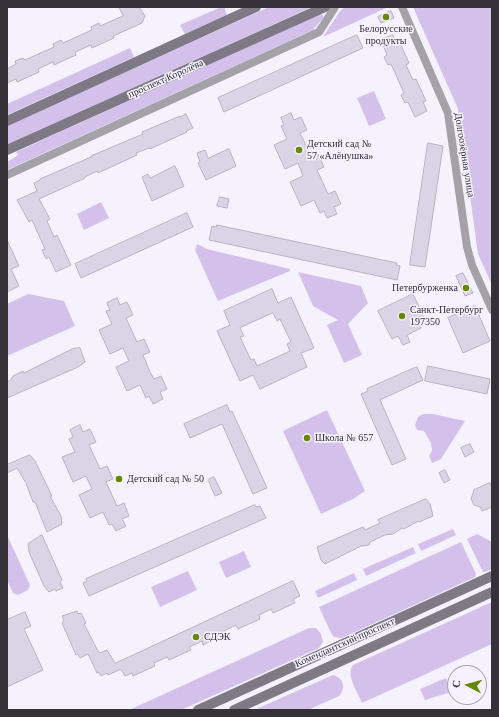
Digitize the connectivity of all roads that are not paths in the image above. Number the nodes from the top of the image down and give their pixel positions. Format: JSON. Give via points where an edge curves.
{"nodes":[{"id":1,"x":256,"y":7,"type":"edge"},
{"id":2,"x":325,"y":7,"type":"edge"},
{"id":3,"x":335,"y":7,"type":"edge"},
{"id":4,"x":402,"y":7,"type":"edge"},
{"id":5,"x":7,"y":121,"type":"edge"},
{"id":6,"x":7,"y":150,"type":"edge"},
{"id":7,"x":7,"y":175,"type":"edge"},
{"id":8,"x":492,"y":310,"type":"edge"},
{"id":9,"x":492,"y":576,"type":"edge"},
{"id":10,"x":492,"y":592,"type":"edge"},
{"id":11,"x":198,"y":710,"type":"edge"},
{"id":12,"x":234,"y":710,"type":"edge"}],
"edges":[{"from":1,"to":5,"type":"street"},
{"from":2,"to":6,"type":"street","name":"проспект Королёва"},
{"from":3,"to":7,"type":"street","via":[[319,32]]},
{"from":4,"to":8,"type":"street","name":"Долгоозёрная улица","via":[[448,112],[467,247]]},
{"from":9,"to":11,"type":"street","name":"Комендантский проспект"},
{"from":10,"to":12,"type":"street","name":"Комендантский проспект"}]}
